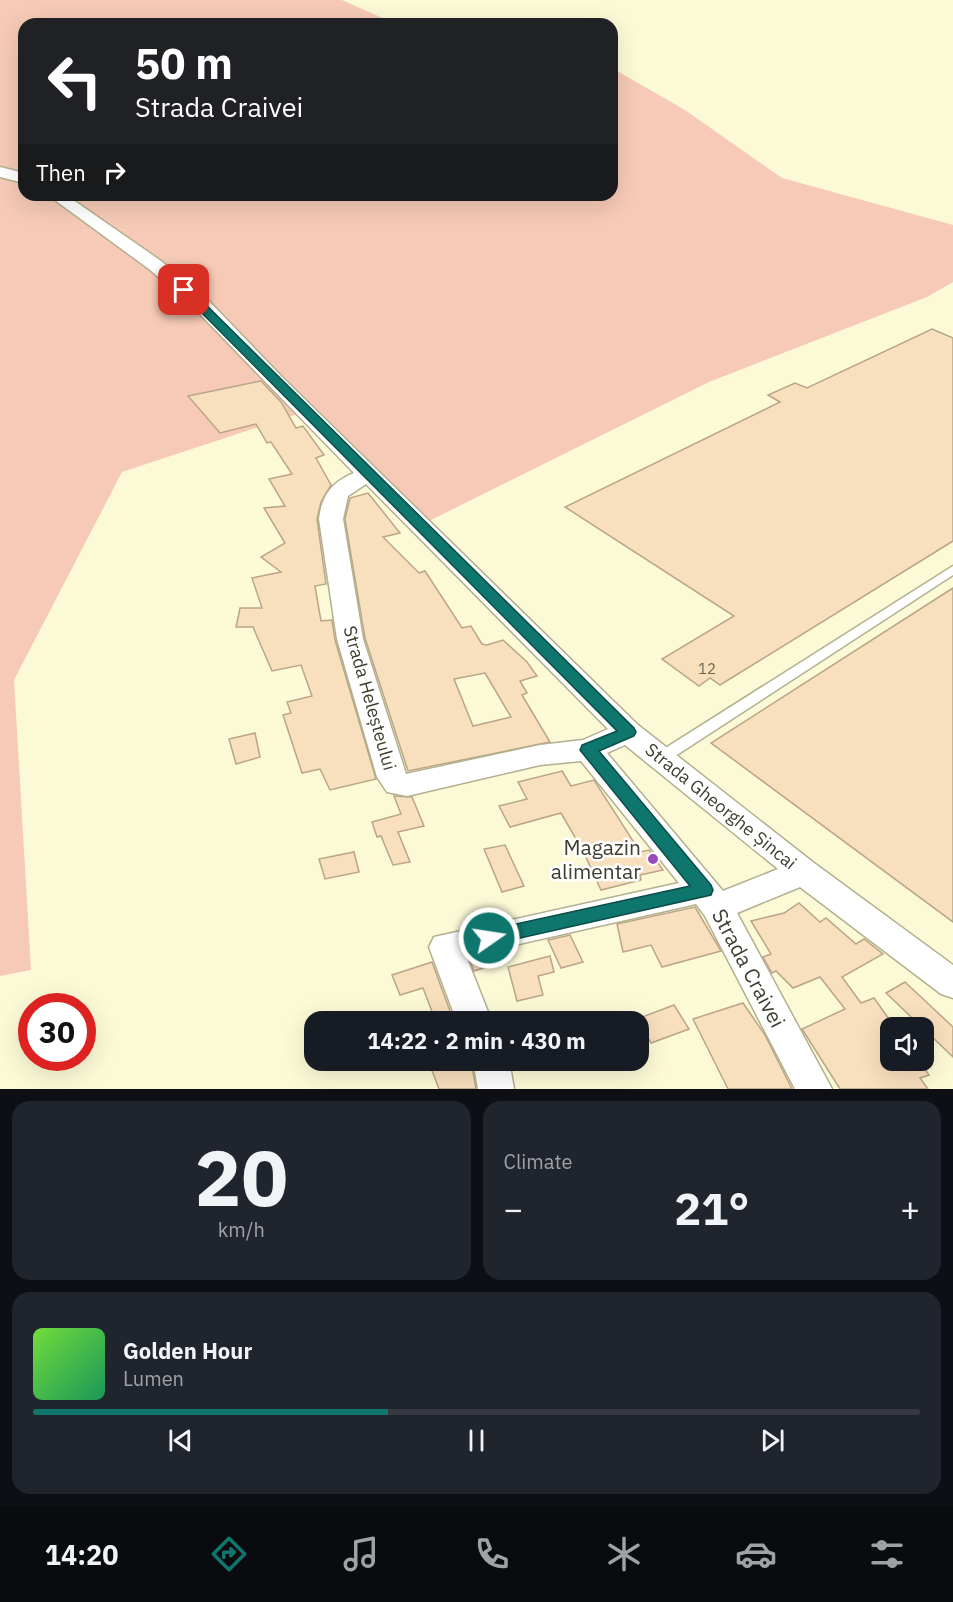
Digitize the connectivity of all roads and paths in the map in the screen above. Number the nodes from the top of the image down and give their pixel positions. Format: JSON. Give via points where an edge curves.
{"nodes":[{"id":1,"x":0,"y":172,"type":"edge"},
{"id":2,"x":18,"y":176,"type":"edge"},
{"id":3,"x":64,"y":201,"type":"edge"},
{"id":4,"x":369,"y":475,"type":"junction"},
{"id":5,"x":953,"y":570,"type":"edge"},
{"id":6,"x":628,"y":732,"type":"junction"},
{"id":7,"x":588,"y":750,"type":"junction"},
{"id":8,"x":661,"y":758,"type":"junction"},
{"id":9,"x":803,"y":872,"type":"junction"},
{"id":10,"x":710,"y":898,"type":"junction"},
{"id":11,"x":953,"y":984,"type":"edge"},
{"id":12,"x":471,"y":1011,"type":"edge"},
{"id":13,"x":493,"y":1071,"type":"edge"},
{"id":14,"x":496,"y":1089,"type":"edge"},
{"id":15,"x":814,"y":1089,"type":"edge"}],
"edges":[{"from":1,"to":2,"type":"street"},
{"from":3,"to":4,"type":"street","name":"Strada Gheorghe Șincai","via":[[155,265],[199,302]]},
{"from":4,"to":6,"type":"street","name":"Strada Gheorghe Șincai"},
{"from":4,"to":7,"type":"street","name":"Strada Heleșteului","via":[[339,490],[332,502],[331,519],[350,639],[397,784],[540,755]]},
{"from":5,"to":8,"type":"lane"},
{"from":6,"to":7,"type":"street"},
{"from":6,"to":8,"type":"street","name":"Strada Gheorghe Șincai"},
{"from":7,"to":10,"type":"street","name":"Strada Craivei"},
{"from":8,"to":9,"type":"street","name":"Strada Gheorghe Șincai"},
{"from":9,"to":10,"type":"street"},
{"from":9,"to":11,"type":"street","name":"Strada Gheorghe Șincai"},
{"from":10,"to":12,"type":"street","via":[[446,947]]},
{"from":10,"to":15,"type":"street","name":"Strada Craivei"},
{"from":13,"to":14,"type":"street"}]}
